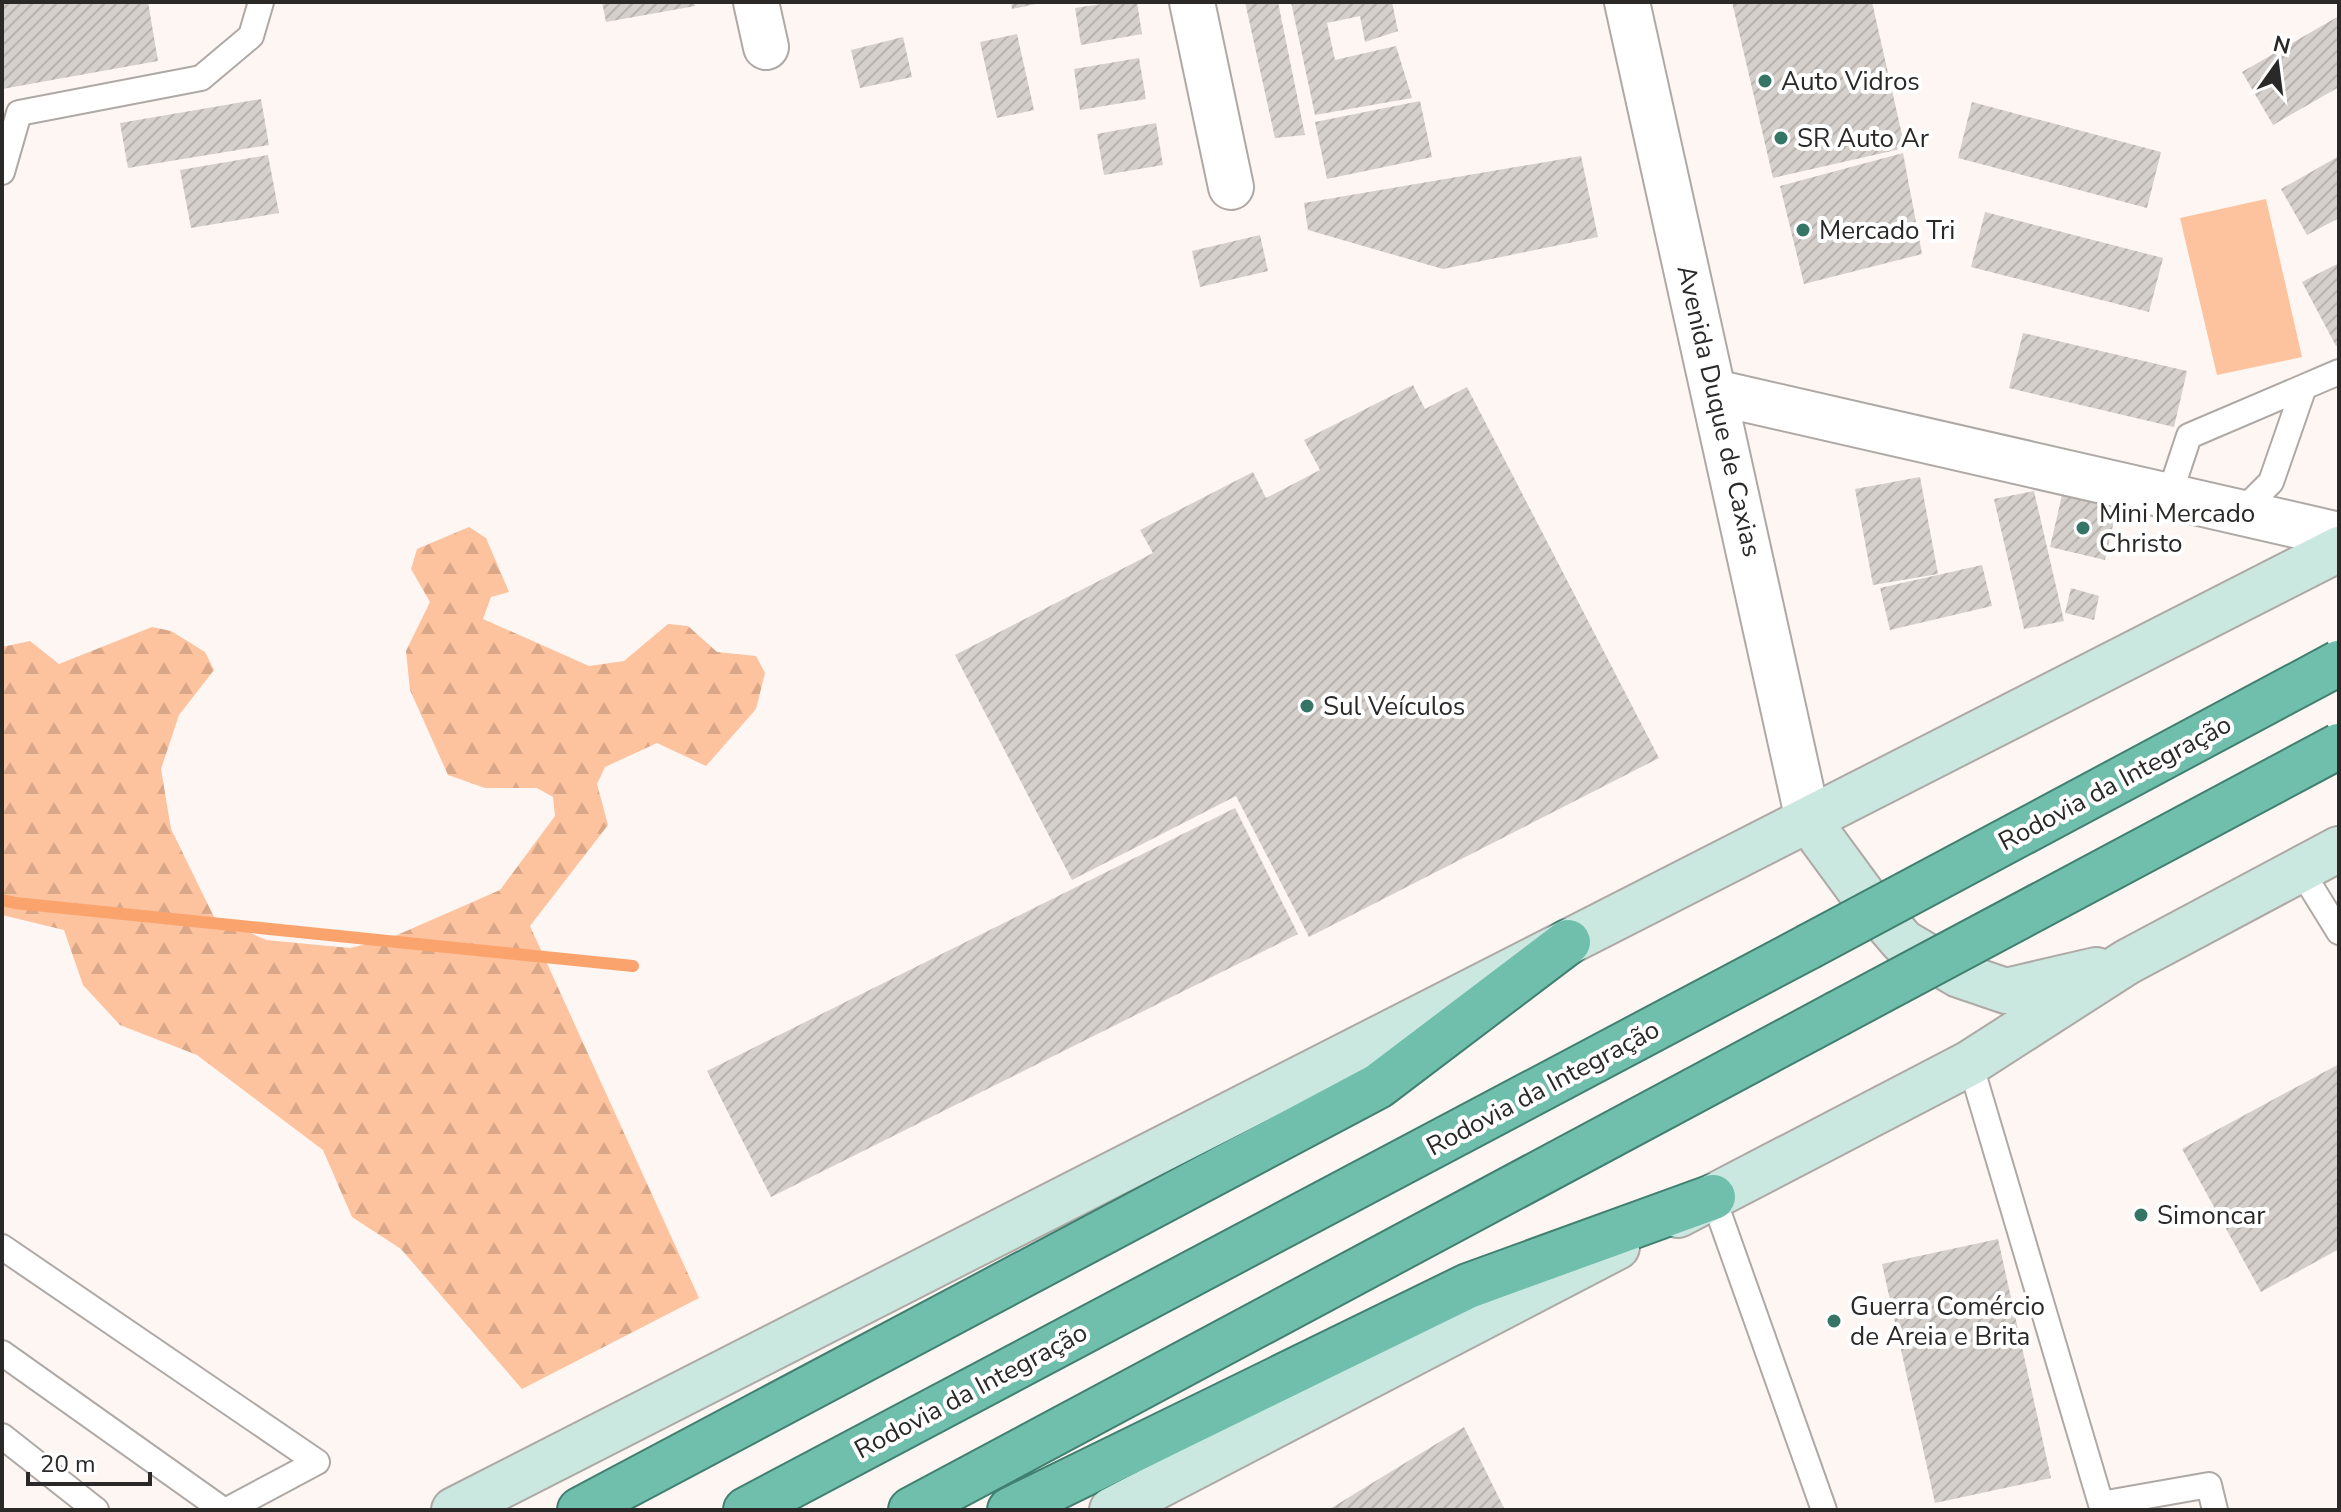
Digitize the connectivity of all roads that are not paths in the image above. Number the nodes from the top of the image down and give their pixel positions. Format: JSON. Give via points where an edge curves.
{"nodes":[{"id":1,"x":261,"y":2,"type":"edge"},
{"id":2,"x":756,"y":2,"type":"edge"},
{"id":3,"x":1192,"y":2,"type":"edge"},
{"id":4,"x":1627,"y":2,"type":"edge"},
{"id":5,"x":766,"y":47,"type":"dead end"},
{"id":6,"x":2,"y":172,"type":"edge"},
{"id":7,"x":1231,"y":187,"type":"dead end"},
{"id":8,"x":2339,"y":372,"type":"edge"},
{"id":9,"x":2304,"y":387,"type":"junction"},
{"id":10,"x":1714,"y":392,"type":"junction"},
{"id":11,"x":2169,"y":496,"type":"junction"},
{"id":12,"x":2240,"y":513,"type":"junction"},
{"id":13,"x":2339,"y":535,"type":"edge"},
{"id":14,"x":2339,"y":549,"type":"edge"},
{"id":15,"x":2339,"y":663,"type":"edge"},
{"id":16,"x":2339,"y":746,"type":"edge"},
{"id":17,"x":1808,"y":820,"type":"junction"},
{"id":18,"x":2339,"y":849,"type":"edge"},
{"id":19,"x":2300,"y":869,"type":"junction"},
{"id":20,"x":2339,"y":932,"type":"edge"},
{"id":21,"x":1568,"y":942,"type":"junction"},
{"id":22,"x":2127,"y":962,"type":"junction"},
{"id":23,"x":1970,"y":1063,"type":"junction"},
{"id":24,"x":1713,"y":1197,"type":"junction"},
{"id":25,"x":2,"y":1247,"type":"edge"},
{"id":26,"x":2,"y":1353,"type":"edge"},
{"id":27,"x":2,"y":1436,"type":"edge"},
{"id":28,"x":96,"y":1510,"type":"edge"},
{"id":29,"x":225,"y":1510,"type":"edge"},
{"id":30,"x":454,"y":1510,"type":"edge"},
{"id":31,"x":580,"y":1510,"type":"edge"},
{"id":32,"x":746,"y":1510,"type":"edge"},
{"id":33,"x":911,"y":1510,"type":"edge"},
{"id":34,"x":1010,"y":1510,"type":"edge"},
{"id":35,"x":1112,"y":1510,"type":"edge"},
{"id":36,"x":1824,"y":1510,"type":"edge"},
{"id":37,"x":2215,"y":1510,"type":"edge"}],
"edges":[{"from":1,"to":6,"type":"lane","via":[[251,36],[201,78],[19,113]]},
{"from":2,"to":5,"type":"street"},
{"from":3,"to":7,"type":"street"},
{"from":4,"to":10,"type":"street","name":"Avenida Duque de Caxias"},
{"from":8,"to":9,"type":"lane"},
{"from":9,"to":11,"type":"lane","via":[[2189,436]]},
{"from":9,"to":12,"type":"lane","via":[[2271,482]]},
{"from":10,"to":11,"type":"street"},
{"from":10,"to":17,"type":"street","name":"Avenida Duque de Caxias"},
{"from":11,"to":12,"type":"street"},
{"from":12,"to":13,"type":"street"},
{"from":14,"to":17,"type":"main road"},
{"from":15,"to":32,"type":"highway","name":"Rodovia da Integração","bridge":true},
{"from":16,"to":33,"type":"highway","bridge":true},
{"from":17,"to":21,"type":"main road"},
{"from":17,"to":22,"type":"main road","via":[[1903,942],[1959,975],[2006,991]]},
{"from":18,"to":19,"type":"main road"},
{"from":19,"to":20,"type":"lane"},
{"from":19,"to":22,"type":"main road"},
{"from":21,"to":30,"type":"main road"},
{"from":21,"to":31,"type":"highway","via":[[1378,1086]]},
{"from":22,"to":23,"type":"main road"},
{"from":23,"to":24,"type":"main road"},
{"from":23,"to":37,"type":"lane","via":[[2101,1504],[2209,1485]]},
{"from":24,"to":34,"type":"highway","via":[[1468,1286]]},
{"from":24,"to":35,"type":"main road"},
{"from":24,"to":36,"type":"lane"},
{"from":25,"to":29,"type":"lane","via":[[317,1462]]},
{"from":26,"to":29,"type":"lane"},
{"from":27,"to":28,"type":"lane"}]}
